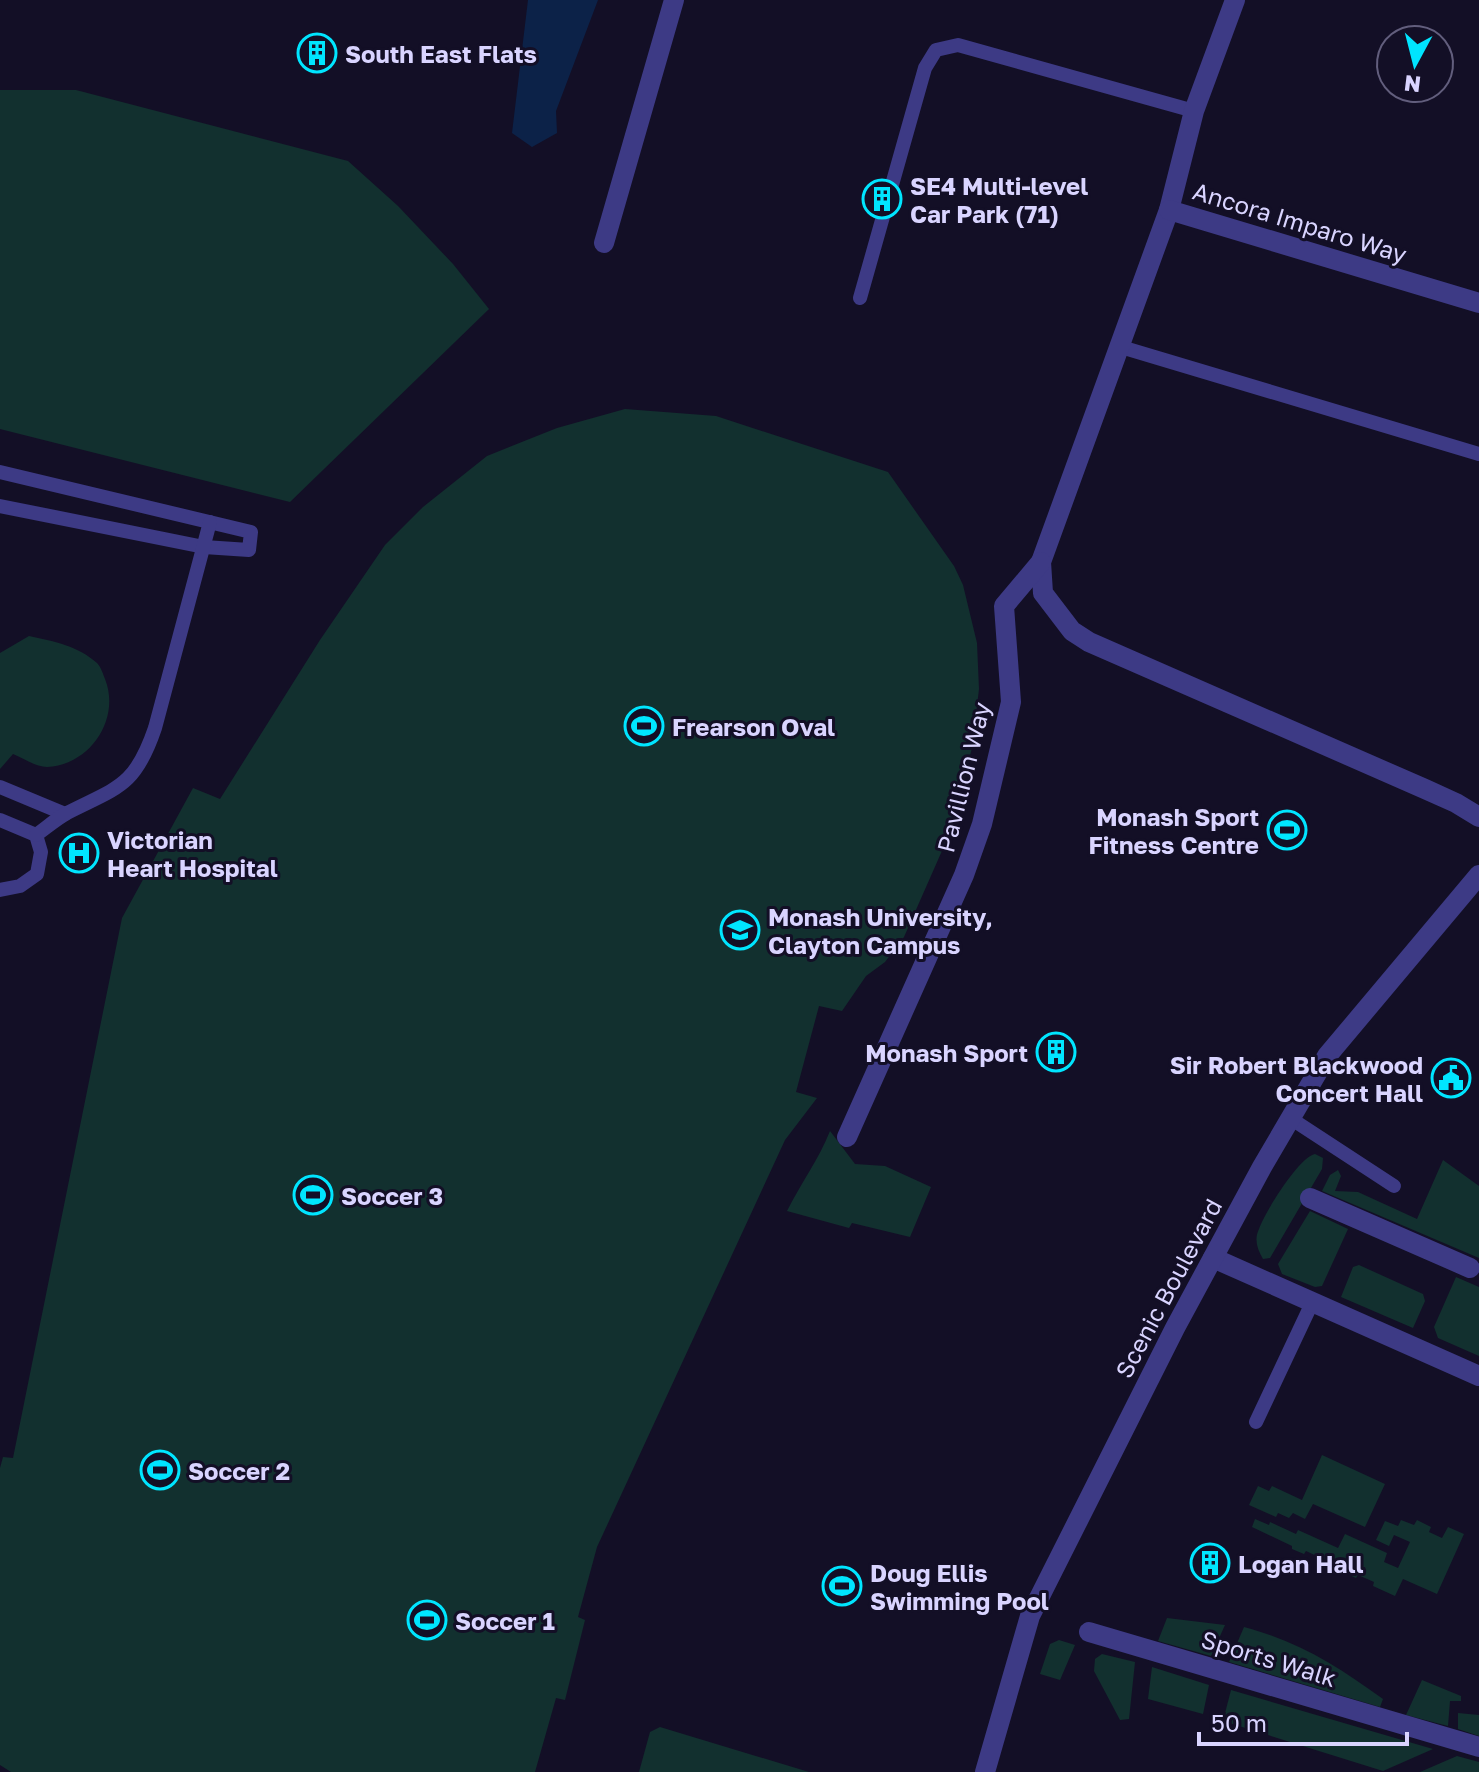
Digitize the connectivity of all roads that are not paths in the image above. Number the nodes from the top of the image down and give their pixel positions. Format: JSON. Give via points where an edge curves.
{"nodes":[{"id":1,"x":674,"y":0,"type":"edge"},
{"id":2,"x":1235,"y":0,"type":"edge"},
{"id":3,"x":1194,"y":111,"type":"junction"},
{"id":4,"x":1169,"y":210,"type":"junction"},
{"id":5,"x":604,"y":243,"type":"dead end"},
{"id":6,"x":860,"y":298,"type":"dead end"},
{"id":7,"x":1479,"y":303,"type":"edge"},
{"id":8,"x":1121,"y":347,"type":"junction"},
{"id":9,"x":1479,"y":454,"type":"edge"},
{"id":10,"x":0,"y":472,"type":"edge"},
{"id":11,"x":0,"y":506,"type":"edge"},
{"id":12,"x":210,"y":522,"type":"junction"},
{"id":13,"x":204,"y":547,"type":"junction"},
{"id":14,"x":1041,"y":562,"type":"junction"},
{"id":15,"x":0,"y":787,"type":"edge"},
{"id":16,"x":65,"y":814,"type":"junction"},
{"id":17,"x":1479,"y":817,"type":"edge"},
{"id":18,"x":0,"y":820,"type":"edge"},
{"id":19,"x":36,"y":835,"type":"junction"},
{"id":20,"x":1479,"y":875,"type":"edge"},
{"id":21,"x":0,"y":890,"type":"edge"},
{"id":22,"x":1290,"y":1118,"type":"junction"},
{"id":23,"x":847,"y":1137,"type":"dead end"},
{"id":24,"x":1394,"y":1186,"type":"dead end"},
{"id":25,"x":1310,"y":1198,"type":"dead end"},
{"id":26,"x":1213,"y":1258,"type":"junction"},
{"id":27,"x":1470,"y":1268,"type":"dead end"},
{"id":28,"x":1312,"y":1303,"type":"junction"},
{"id":29,"x":1479,"y":1376,"type":"edge"},
{"id":30,"x":1256,"y":1422,"type":"dead end"},
{"id":31,"x":1089,"y":1632,"type":"dead end"},
{"id":32,"x":1479,"y":1747,"type":"edge"},
{"id":33,"x":985,"y":1772,"type":"edge"}],
"edges":[{"from":1,"to":5,"type":"street"},
{"from":2,"to":3,"type":"street"},
{"from":3,"to":4,"type":"street"},
{"from":3,"to":6,"type":"lane","via":[[958,45],[936,50],[925,68]]},
{"from":4,"to":7,"type":"street","name":"Ancora Imparo Way"},
{"from":4,"to":8,"type":"street","name":"Ancora Imparo Way"},
{"from":8,"to":9,"type":"lane"},
{"from":8,"to":14,"type":"street","name":"Ancora Imparo Way"},
{"from":10,"to":12,"type":"lane"},
{"from":11,"to":13,"type":"lane"},
{"from":12,"to":13,"type":"lane"},
{"from":12,"to":13,"type":"lane","via":[[251,532],[249,550]]},
{"from":13,"to":16,"type":"lane","via":[[144,755],[119,788]]},
{"from":14,"to":17,"type":"street","via":[[1043,593],[1072,631],[1089,642]]},
{"from":14,"to":23,"type":"street","name":"Pavillion Way","via":[[1004,606],[1011,702],[982,824]]},
{"from":15,"to":16,"type":"lane"},
{"from":16,"to":19,"type":"lane"},
{"from":18,"to":19,"type":"lane"},
{"from":19,"to":21,"type":"lane","via":[[41,852],[37,874],[20,886]]},
{"from":20,"to":22,"type":"street","name":"Scenic Boulevard","via":[[1327,1056]]},
{"from":22,"to":24,"type":"lane"},
{"from":22,"to":26,"type":"street","name":"Scenic Boulevard"},
{"from":25,"to":27,"type":"street"},
{"from":26,"to":28,"type":"street"},
{"from":26,"to":33,"type":"street","name":"Scenic Boulevard","via":[[1030,1616]]},
{"from":28,"to":29,"type":"street"},
{"from":28,"to":30,"type":"lane"},
{"from":31,"to":32,"type":"street","name":"Sports Walk"}]}
